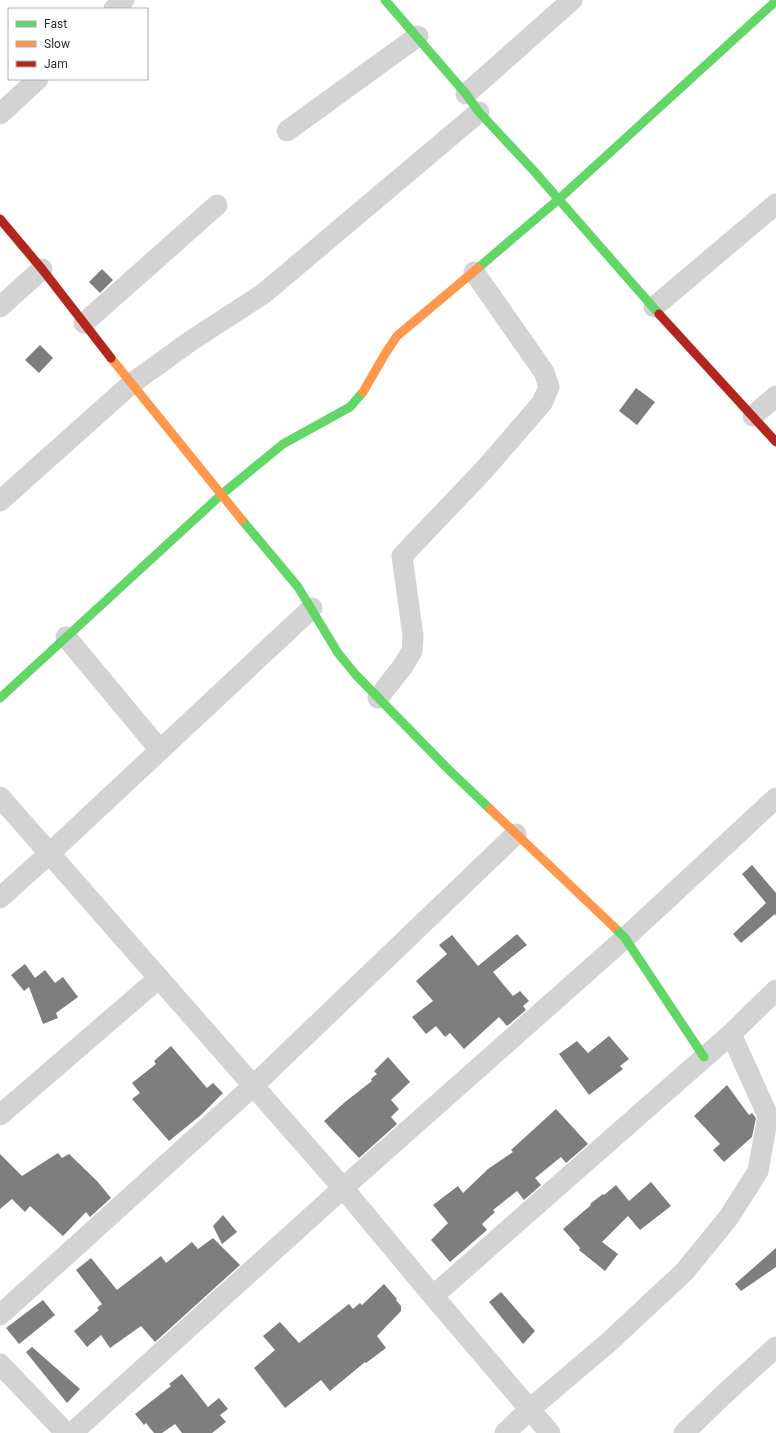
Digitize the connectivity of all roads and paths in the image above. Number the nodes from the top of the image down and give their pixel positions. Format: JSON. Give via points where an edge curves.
{"nodes":[{"id":1,"x":124,"y":0,"type":"edge"},
{"id":2,"x":385,"y":0,"type":"edge"},
{"id":3,"x":572,"y":0,"type":"edge"},
{"id":4,"x":776,"y":1,"type":"edge"},
{"id":5,"x":115,"y":8,"type":"edge"},
{"id":6,"x":418,"y":36,"type":"junction"},
{"id":7,"x":37,"y":80,"type":"edge"},
{"id":8,"x":466,"y":94,"type":"junction"},
{"id":9,"x":479,"y":112,"type":"junction"},
{"id":10,"x":0,"y":114,"type":"edge"},
{"id":11,"x":287,"y":131,"type":"dead end"},
{"id":12,"x":559,"y":199,"type":"junction"},
{"id":13,"x":776,"y":204,"type":"edge"},
{"id":14,"x":217,"y":205,"type":"dead end"},
{"id":15,"x":0,"y":219,"type":"edge"},
{"id":16,"x":42,"y":269,"type":"junction"},
{"id":17,"x":474,"y":272,"type":"junction"},
{"id":18,"x":0,"y":307,"type":"edge"},
{"id":19,"x":654,"y":307,"type":"junction"},
{"id":20,"x":84,"y":323,"type":"junction"},
{"id":21,"x":131,"y":384,"type":"junction"},
{"id":22,"x":776,"y":396,"type":"edge"},
{"id":23,"x":753,"y":416,"type":"junction"},
{"id":24,"x":776,"y":442,"type":"edge"},
{"id":25,"x":222,"y":494,"type":"junction"},
{"id":26,"x":0,"y":501,"type":"edge"},
{"id":27,"x":312,"y":608,"type":"junction"},
{"id":28,"x":66,"y":637,"type":"junction"},
{"id":29,"x":0,"y":698,"type":"edge"},
{"id":30,"x":378,"y":698,"type":"junction"},
{"id":31,"x":160,"y":750,"type":"junction"},
{"id":32,"x":0,"y":796,"type":"edge"},
{"id":33,"x":776,"y":798,"type":"edge"},
{"id":34,"x":516,"y":834,"type":"junction"},
{"id":35,"x":50,"y":853,"type":"junction"},
{"id":36,"x":0,"y":898,"type":"edge"},
{"id":37,"x":625,"y":938,"type":"junction"},
{"id":38,"x":159,"y":978,"type":"junction"},
{"id":39,"x":776,"y":990,"type":"edge"},
{"id":40,"x":731,"y":1034,"type":"junction"},
{"id":41,"x":704,"y":1057,"type":"junction"},
{"id":42,"x":253,"y":1086,"type":"junction"},
{"id":43,"x":0,"y":1115,"type":"edge"},
{"id":44,"x":343,"y":1188,"type":"junction"},
{"id":45,"x":433,"y":1296,"type":"junction"},
{"id":46,"x":0,"y":1315,"type":"edge"},
{"id":47,"x":776,"y":1347,"type":"edge"},
{"id":48,"x":0,"y":1364,"type":"edge"},
{"id":49,"x":530,"y":1409,"type":"junction"},
{"id":50,"x":66,"y":1433,"type":"edge"},
{"id":51,"x":72,"y":1433,"type":"edge"},
{"id":52,"x":505,"y":1433,"type":"edge"},
{"id":53,"x":550,"y":1433,"type":"edge"},
{"id":54,"x":684,"y":1433,"type":"edge"}],
"edges":[{"from":1,"to":5,"type":"street"},
{"from":2,"to":6,"type":"street"},
{"from":3,"to":8,"type":"street"},
{"from":4,"to":12,"type":"street"},
{"from":6,"to":8,"type":"street"},
{"from":6,"to":11,"type":"street"},
{"from":7,"to":10,"type":"street"},
{"from":8,"to":9,"type":"street"},
{"from":9,"to":12,"type":"street"},
{"from":9,"to":21,"type":"street","via":[[263,294]]},
{"from":12,"to":17,"type":"street"},
{"from":12,"to":19,"type":"street"},
{"from":13,"to":19,"type":"street"},
{"from":14,"to":20,"type":"street"},
{"from":15,"to":16,"type":"street"},
{"from":16,"to":18,"type":"street"},
{"from":16,"to":20,"type":"street"},
{"from":17,"to":25,"type":"street","via":[[397,336],[388,346],[363,392],[350,407],[283,444]]},
{"from":17,"to":30,"type":"street","via":[[544,372],[549,387],[542,403],[484,470],[402,556],[413,636],[412,651]]},
{"from":19,"to":23,"type":"street"},
{"from":20,"to":21,"type":"street"},
{"from":21,"to":25,"type":"street"},
{"from":21,"to":26,"type":"street"},
{"from":22,"to":23,"type":"street"},
{"from":23,"to":24,"type":"street"},
{"from":25,"to":27,"type":"street","via":[[298,587]]},
{"from":25,"to":28,"type":"street"},
{"from":27,"to":30,"type":"street","via":[[338,653]]},
{"from":27,"to":31,"type":"street"},
{"from":28,"to":29,"type":"street"},
{"from":28,"to":31,"type":"street"},
{"from":30,"to":34,"type":"street","via":[[448,770]]},
{"from":31,"to":35,"type":"street"},
{"from":32,"to":35,"type":"street"},
{"from":33,"to":37,"type":"street"},
{"from":34,"to":37,"type":"street"},
{"from":34,"to":42,"type":"street"},
{"from":35,"to":36,"type":"street"},
{"from":35,"to":38,"type":"street"},
{"from":37,"to":41,"type":"street"},
{"from":37,"to":44,"type":"street"},
{"from":38,"to":42,"type":"street"},
{"from":38,"to":43,"type":"street"},
{"from":39,"to":40,"type":"street"},
{"from":40,"to":41,"type":"street"},
{"from":40,"to":49,"type":"street","via":[[768,1116],[758,1171],[729,1217],[685,1271],[609,1342]]},
{"from":41,"to":45,"type":"street"},
{"from":42,"to":44,"type":"street"},
{"from":42,"to":46,"type":"street"},
{"from":44,"to":45,"type":"street"},
{"from":44,"to":51,"type":"street"},
{"from":45,"to":49,"type":"street"},
{"from":47,"to":54,"type":"street"},
{"from":48,"to":50,"type":"street"},
{"from":49,"to":52,"type":"street"},
{"from":49,"to":53,"type":"street"}]}
